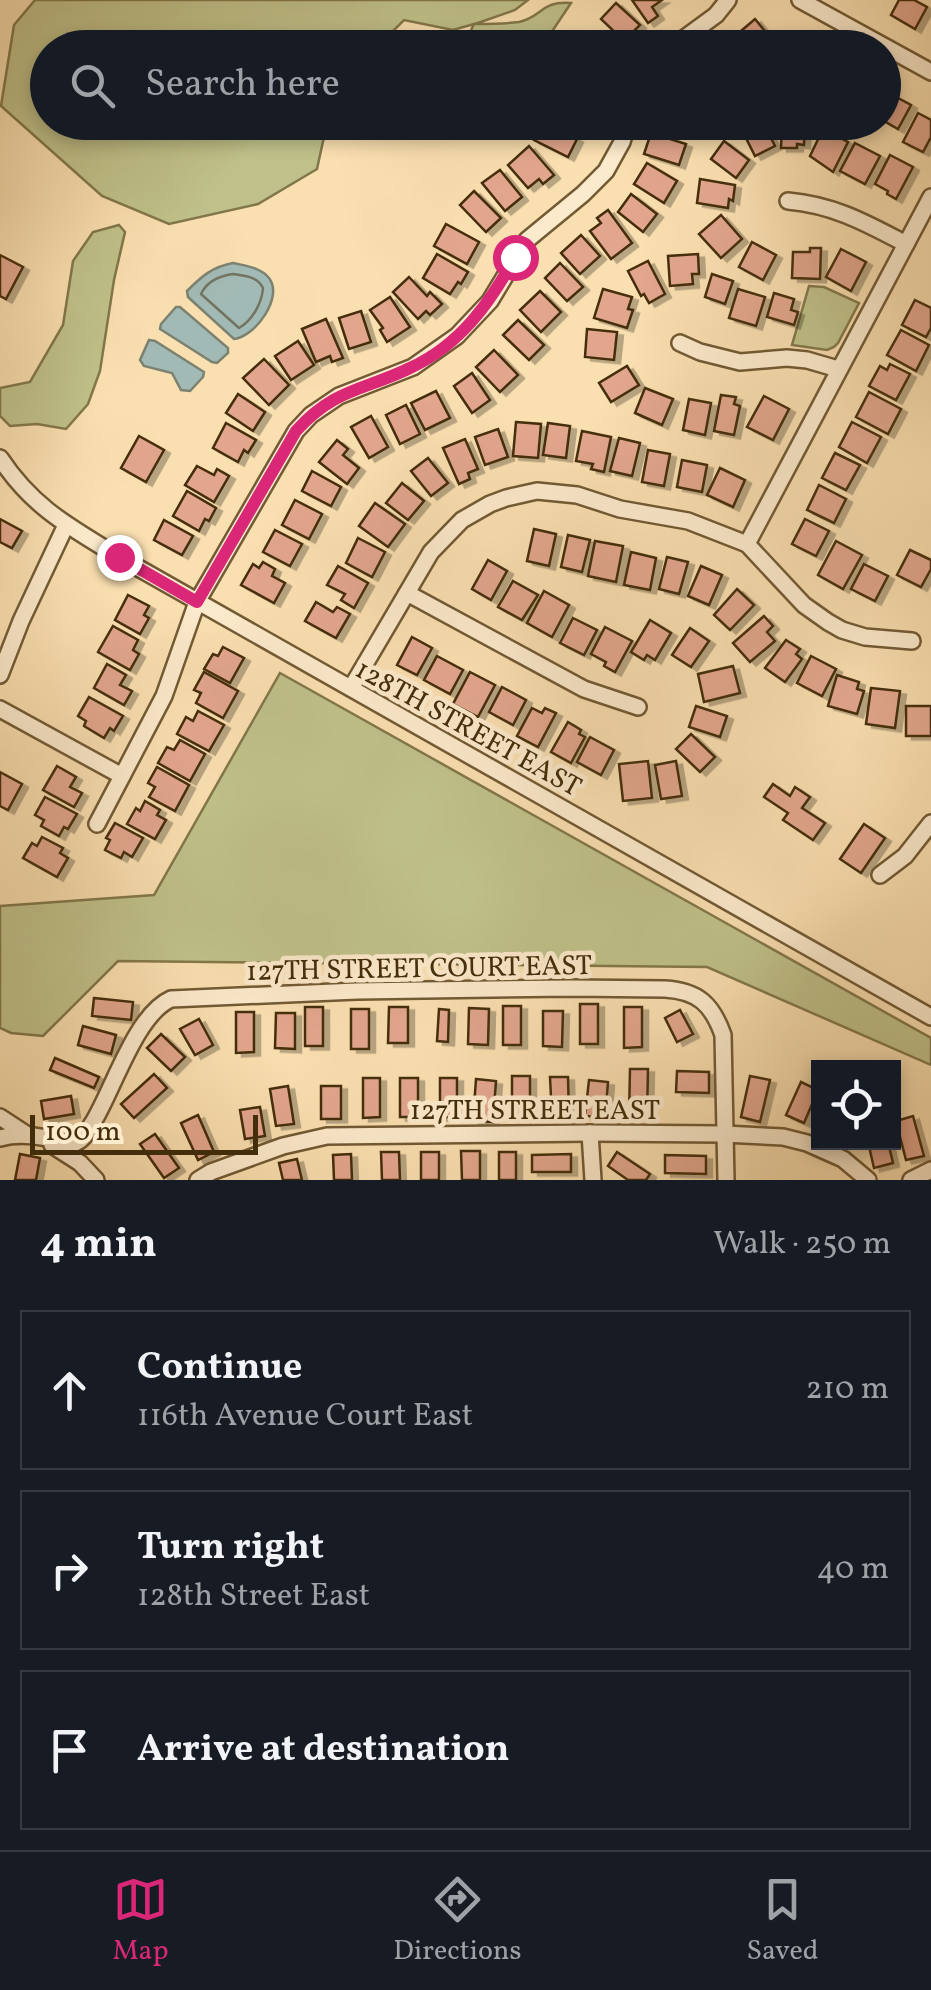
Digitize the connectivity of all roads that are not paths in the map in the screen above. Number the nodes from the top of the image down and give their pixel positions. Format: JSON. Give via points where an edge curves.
{"nodes":[{"id":1,"x":728,"y":0,"type":"edge"},
{"id":2,"x":800,"y":0,"type":"edge"},
{"id":3,"x":696,"y":30,"type":"edge"},
{"id":4,"x":855,"y":30,"type":"edge"},
{"id":5,"x":901,"y":56,"type":"edge"},
{"id":6,"x":931,"y":72,"type":"edge"},
{"id":7,"x":623,"y":140,"type":"edge"},
{"id":8,"x":931,"y":197,"type":"edge"},
{"id":9,"x":788,"y":201,"type":"dead end"},
{"id":10,"x":906,"y":244,"type":"junction"},
{"id":11,"x":680,"y":343,"type":"dead end"},
{"id":12,"x":838,"y":369,"type":"junction"},
{"id":13,"x":0,"y":458,"type":"edge"},
{"id":14,"x":66,"y":525,"type":"junction"},
{"id":15,"x":748,"y":544,"type":"junction"},
{"id":16,"x":407,"y":593,"type":"junction"},
{"id":17,"x":197,"y":602,"type":"junction"},
{"id":18,"x":912,"y":641,"type":"dead end"},
{"id":19,"x":4,"y":652,"type":"edge"},
{"id":20,"x":0,"y":675,"type":"edge"},
{"id":21,"x":351,"y":688,"type":"junction"},
{"id":22,"x":638,"y":707,"type":"dead end"},
{"id":23,"x":0,"y":709,"type":"edge"},
{"id":24,"x":122,"y":776,"type":"junction"},
{"id":25,"x":931,"y":823,"type":"edge"},
{"id":26,"x":97,"y":824,"type":"dead end"},
{"id":27,"x":880,"y":874,"type":"dead end"},
{"id":28,"x":931,"y":1017,"type":"edge"},
{"id":29,"x":0,"y":1117,"type":"edge"},
{"id":30,"x":590,"y":1134,"type":"junction"},
{"id":31,"x":724,"y":1134,"type":"junction"},
{"id":32,"x":29,"y":1136,"type":"junction"},
{"id":33,"x":0,"y":1138,"type":"edge"},
{"id":34,"x":931,"y":1170,"type":"edge"},
{"id":35,"x":96,"y":1180,"type":"edge"},
{"id":36,"x":198,"y":1180,"type":"edge"},
{"id":37,"x":593,"y":1180,"type":"edge"},
{"id":38,"x":726,"y":1180,"type":"edge"},
{"id":39,"x":868,"y":1180,"type":"edge"},
{"id":40,"x":911,"y":1180,"type":"edge"}],
"edges":[{"from":1,"to":3,"type":"street"},
{"from":2,"to":4,"type":"street"},
{"from":5,"to":6,"type":"street"},
{"from":7,"to":17,"type":"street","via":[[606,171],[527,240],[490,301],[457,336],[413,367],[338,396],[296,431]]},
{"from":8,"to":10,"type":"street"},
{"from":9,"to":10,"type":"street","via":[[835,209]]},
{"from":10,"to":12,"type":"street"},
{"from":11,"to":12,"type":"street","via":[[740,362],[797,359]]},
{"from":12,"to":15,"type":"street"},
{"from":13,"to":14,"type":"street","name":"128TH STREET EAST","via":[[14,480]]},
{"from":14,"to":17,"type":"street","name":"128TH STREET EAST"},
{"from":14,"to":19,"type":"street"},
{"from":15,"to":16,"type":"street","via":[[688,521],[549,491],[474,512],[431,552]]},
{"from":15,"to":18,"type":"street","via":[[828,622],[866,637]]},
{"from":16,"to":21,"type":"street"},
{"from":16,"to":22,"type":"street","via":[[584,689]]},
{"from":17,"to":21,"type":"street","name":"128TH STREET EAST"},
{"from":17,"to":24,"type":"street","via":[[164,696]]},
{"from":19,"to":20,"type":"street"},
{"from":21,"to":28,"type":"street","name":"128TH STREET EAST"},
{"from":23,"to":24,"type":"street"},
{"from":24,"to":26,"type":"street"},
{"from":25,"to":27,"type":"street"},
{"from":29,"to":32,"type":"street"},
{"from":30,"to":31,"type":"street","name":"127TH STREET EAST"},
{"from":30,"to":36,"type":"street","name":"127TH STREET EAST","via":[[327,1136]]},
{"from":30,"to":37,"type":"street"},
{"from":31,"to":32,"type":"street","name":"127TH STREET COURT EAST","via":[[723,1035],[716,1015],[689,993],[665,988],[166,1000],[142,1028],[79,1141]]},
{"from":31,"to":38,"type":"street"},
{"from":31,"to":39,"type":"street","name":"127TH STREET EAST","via":[[807,1143]]},
{"from":32,"to":33,"type":"street"},
{"from":32,"to":35,"type":"street","via":[[66,1153]]},
{"from":34,"to":40,"type":"street"}]}
